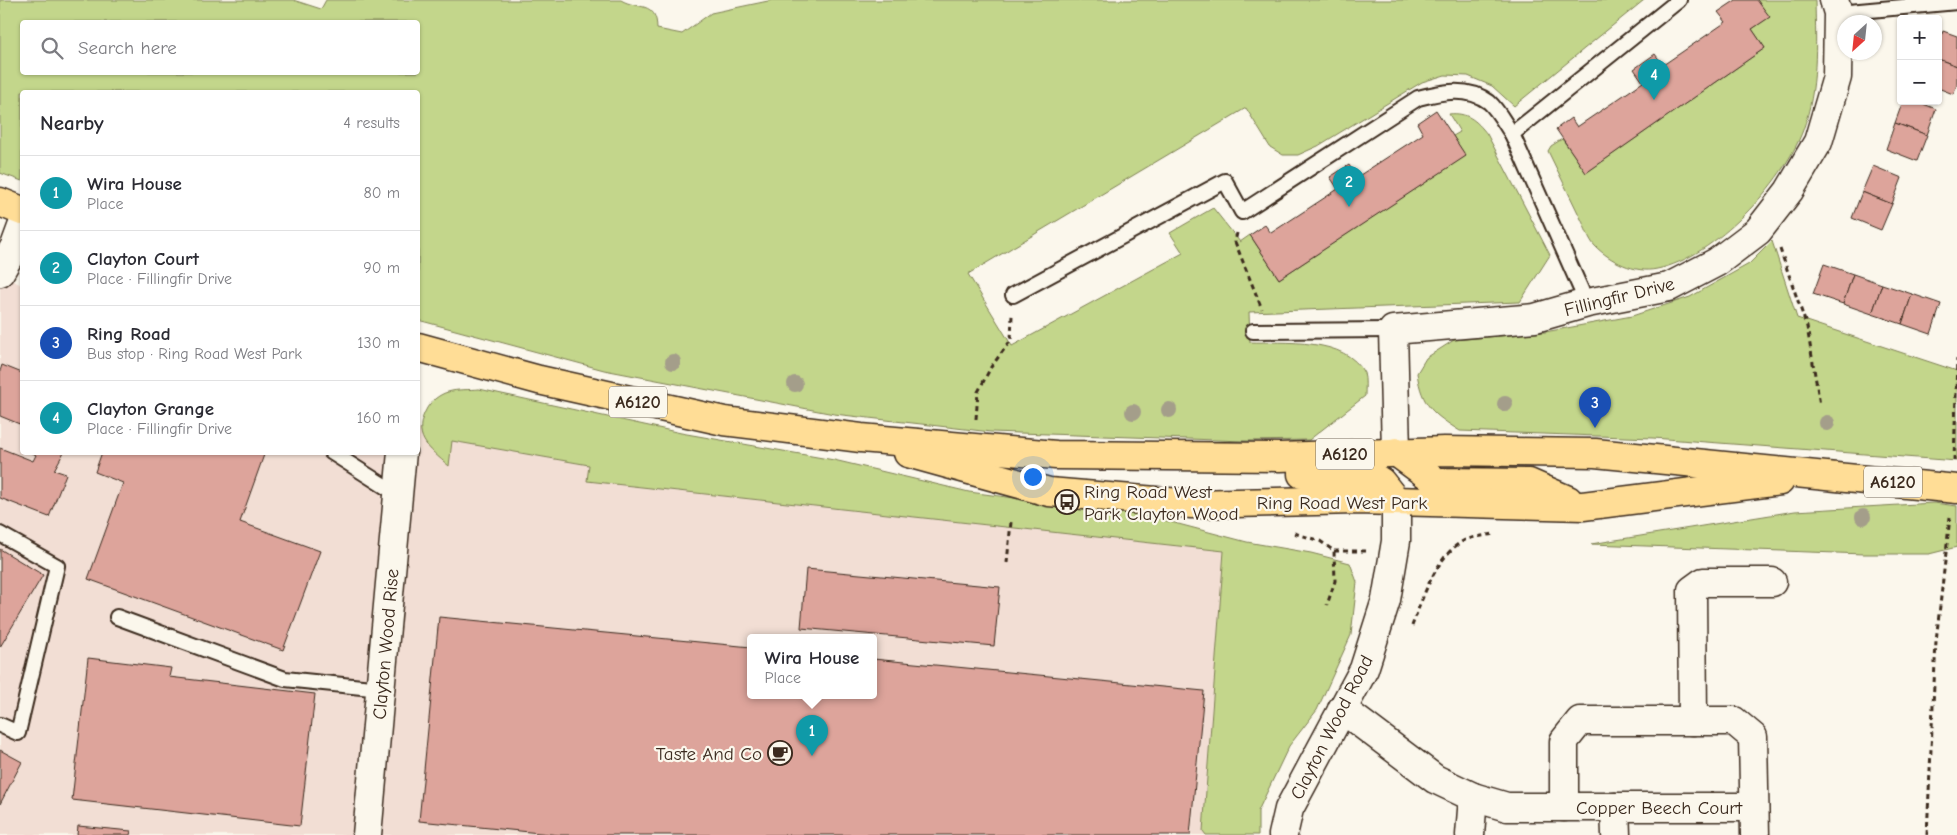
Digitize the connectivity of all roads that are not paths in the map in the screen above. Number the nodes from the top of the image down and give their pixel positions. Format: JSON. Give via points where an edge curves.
{"nodes":[{"id":1,"x":1679,"y":0,"type":"edge"},
{"id":2,"x":1957,"y":2,"type":"edge"},
{"id":3,"x":1836,"y":6,"type":"edge"},
{"id":4,"x":1512,"y":134,"type":"junction"},
{"id":5,"x":0,"y":202,"type":"edge"},
{"id":6,"x":20,"y":210,"type":"edge"},
{"id":7,"x":20,"y":233,"type":"edge"},
{"id":8,"x":0,"y":272,"type":"edge"},
{"id":9,"x":1013,"y":295,"type":"road end"},
{"id":10,"x":1587,"y":303,"type":"junction"},
{"id":11,"x":1393,"y":330,"type":"junction"},
{"id":12,"x":1253,"y":331,"type":"dead end"},
{"id":13,"x":420,"y":350,"type":"edge"},
{"id":14,"x":861,"y":438,"type":"junction"},
{"id":15,"x":1396,"y":452,"type":"junction"},
{"id":16,"x":336,"y":455,"type":"edge"},
{"id":17,"x":402,"y":455,"type":"edge"},
{"id":18,"x":1201,"y":456,"type":"junction"},
{"id":19,"x":1829,"y":475,"type":"junction"},
{"id":20,"x":1955,"y":488,"type":"edge"},
{"id":21,"x":397,"y":494,"type":"junction"},
{"id":22,"x":1396,"y":501,"type":"junction"},
{"id":23,"x":1583,"y":506,"type":"junction"},
{"id":24,"x":0,"y":534,"type":"edge"},
{"id":25,"x":1772,"y":582,"type":"dead end"},
{"id":26,"x":117,"y":617,"type":"dead end"},
{"id":27,"x":381,"y":689,"type":"junction"},
{"id":28,"x":1342,"y":710,"type":"junction"},
{"id":29,"x":1693,"y":721,"type":"junction"},
{"id":30,"x":0,"y":725,"type":"edge"},
{"id":31,"x":1472,"y":797,"type":"junction"},
{"id":32,"x":1564,"y":807,"type":"junction"},
{"id":33,"x":1615,"y":807,"type":"junction"},
{"id":34,"x":1754,"y":807,"type":"junction"},
{"id":35,"x":371,"y":834,"type":"edge"},
{"id":36,"x":1284,"y":835,"type":"edge"},
{"id":37,"x":1470,"y":835,"type":"edge"},
{"id":38,"x":1616,"y":835,"type":"edge"},
{"id":39,"x":1755,"y":835,"type":"edge"}],
"edges":[{"from":1,"to":4,"type":"lane"},
{"from":2,"to":3,"type":"lane"},
{"from":3,"to":10,"type":"street","name":"Fillingfir Drive","via":[[1837,77],[1818,142],[1789,191],[1758,231],[1717,262],[1669,287]]},
{"from":4,"to":9,"type":"lane","via":[[1490,103],[1469,92],[1440,92],[1418,98],[1242,212],[1225,181]]},
{"from":4,"to":10,"type":"lane"},
{"from":5,"to":6,"type":"highway"},
{"from":7,"to":8,"type":"street"},
{"from":10,"to":11,"type":"street","name":"Fillingfir Drive","via":[[1535,318]]},
{"from":11,"to":12,"type":"lane","name":"Fillingfir Drive"},
{"from":11,"to":15,"type":"street"},
{"from":13,"to":14,"type":"highway","name":"Ring Road West Park","number":"A6120","via":[[724,421]]},
{"from":14,"to":18,"type":"highway","name":"Ring Road West Park","number":"A6120","via":[[1056,455]]},
{"from":14,"to":22,"type":"highway","name":"Ring Road West Park","number":"A6120","via":[[1049,492],[1192,504]]},
{"from":15,"to":18,"type":"highway","name":"Ring Road West Park","number":"A6120","via":[[1280,457]]},
{"from":15,"to":19,"type":"highway","name":"Ring Road West Park","number":"A6120","via":[[1595,453]]},
{"from":15,"to":22,"type":"highway"},
{"from":15,"to":23,"type":"highway","number":"A6120","via":[[1437,482],[1529,484]]},
{"from":16,"to":21,"type":"lane"},
{"from":17,"to":21,"type":"street","name":"Clayton Wood Rise"},
{"from":18,"to":22,"type":"highway","number":"A6120","via":[[1259,471],[1368,474],[1381,482]]},
{"from":19,"to":20,"type":"highway","name":"Ring Road West Park","number":"A6120"},
{"from":19,"to":23,"type":"highway","name":"Ring Road West Park","number":"A6120"},
{"from":21,"to":27,"type":"street","name":"Clayton Wood Rise"},
{"from":22,"to":23,"type":"highway","name":"Ring Road West Park","number":"A6120"},
{"from":22,"to":28,"type":"street","name":"Clayton Wood Road","via":[[1396,541],[1386,600],[1364,669]]},
{"from":24,"to":30,"type":"lane","via":[[57,566],[18,734]]},
{"from":25,"to":29,"type":"street","via":[[1703,582],[1692,590]]},
{"from":26,"to":27,"type":"lane","via":[[285,679]]},
{"from":27,"to":35,"type":"street","name":"Clayton Wood Rise"},
{"from":28,"to":31,"type":"street","name":"Copper Beech Court","via":[[1436,779]]},
{"from":28,"to":36,"type":"street","name":"Clayton Wood Road","via":[[1289,809]]},
{"from":29,"to":32,"type":"street","name":"Copper Beech Court","via":[[1580,721],[1564,741]]},
{"from":29,"to":34,"type":"street","name":"Copper Beech Court","via":[[1734,721],[1753,737]]},
{"from":31,"to":32,"type":"street","name":"Copper Beech Court","via":[[1507,807]]},
{"from":31,"to":37,"type":"street"},
{"from":32,"to":33,"type":"street","name":"Copper Beech Court"},
{"from":33,"to":34,"type":"street","name":"Copper Beech Court"},
{"from":33,"to":38,"type":"street"},
{"from":34,"to":39,"type":"street","name":"Copper Beech Court"}]}
